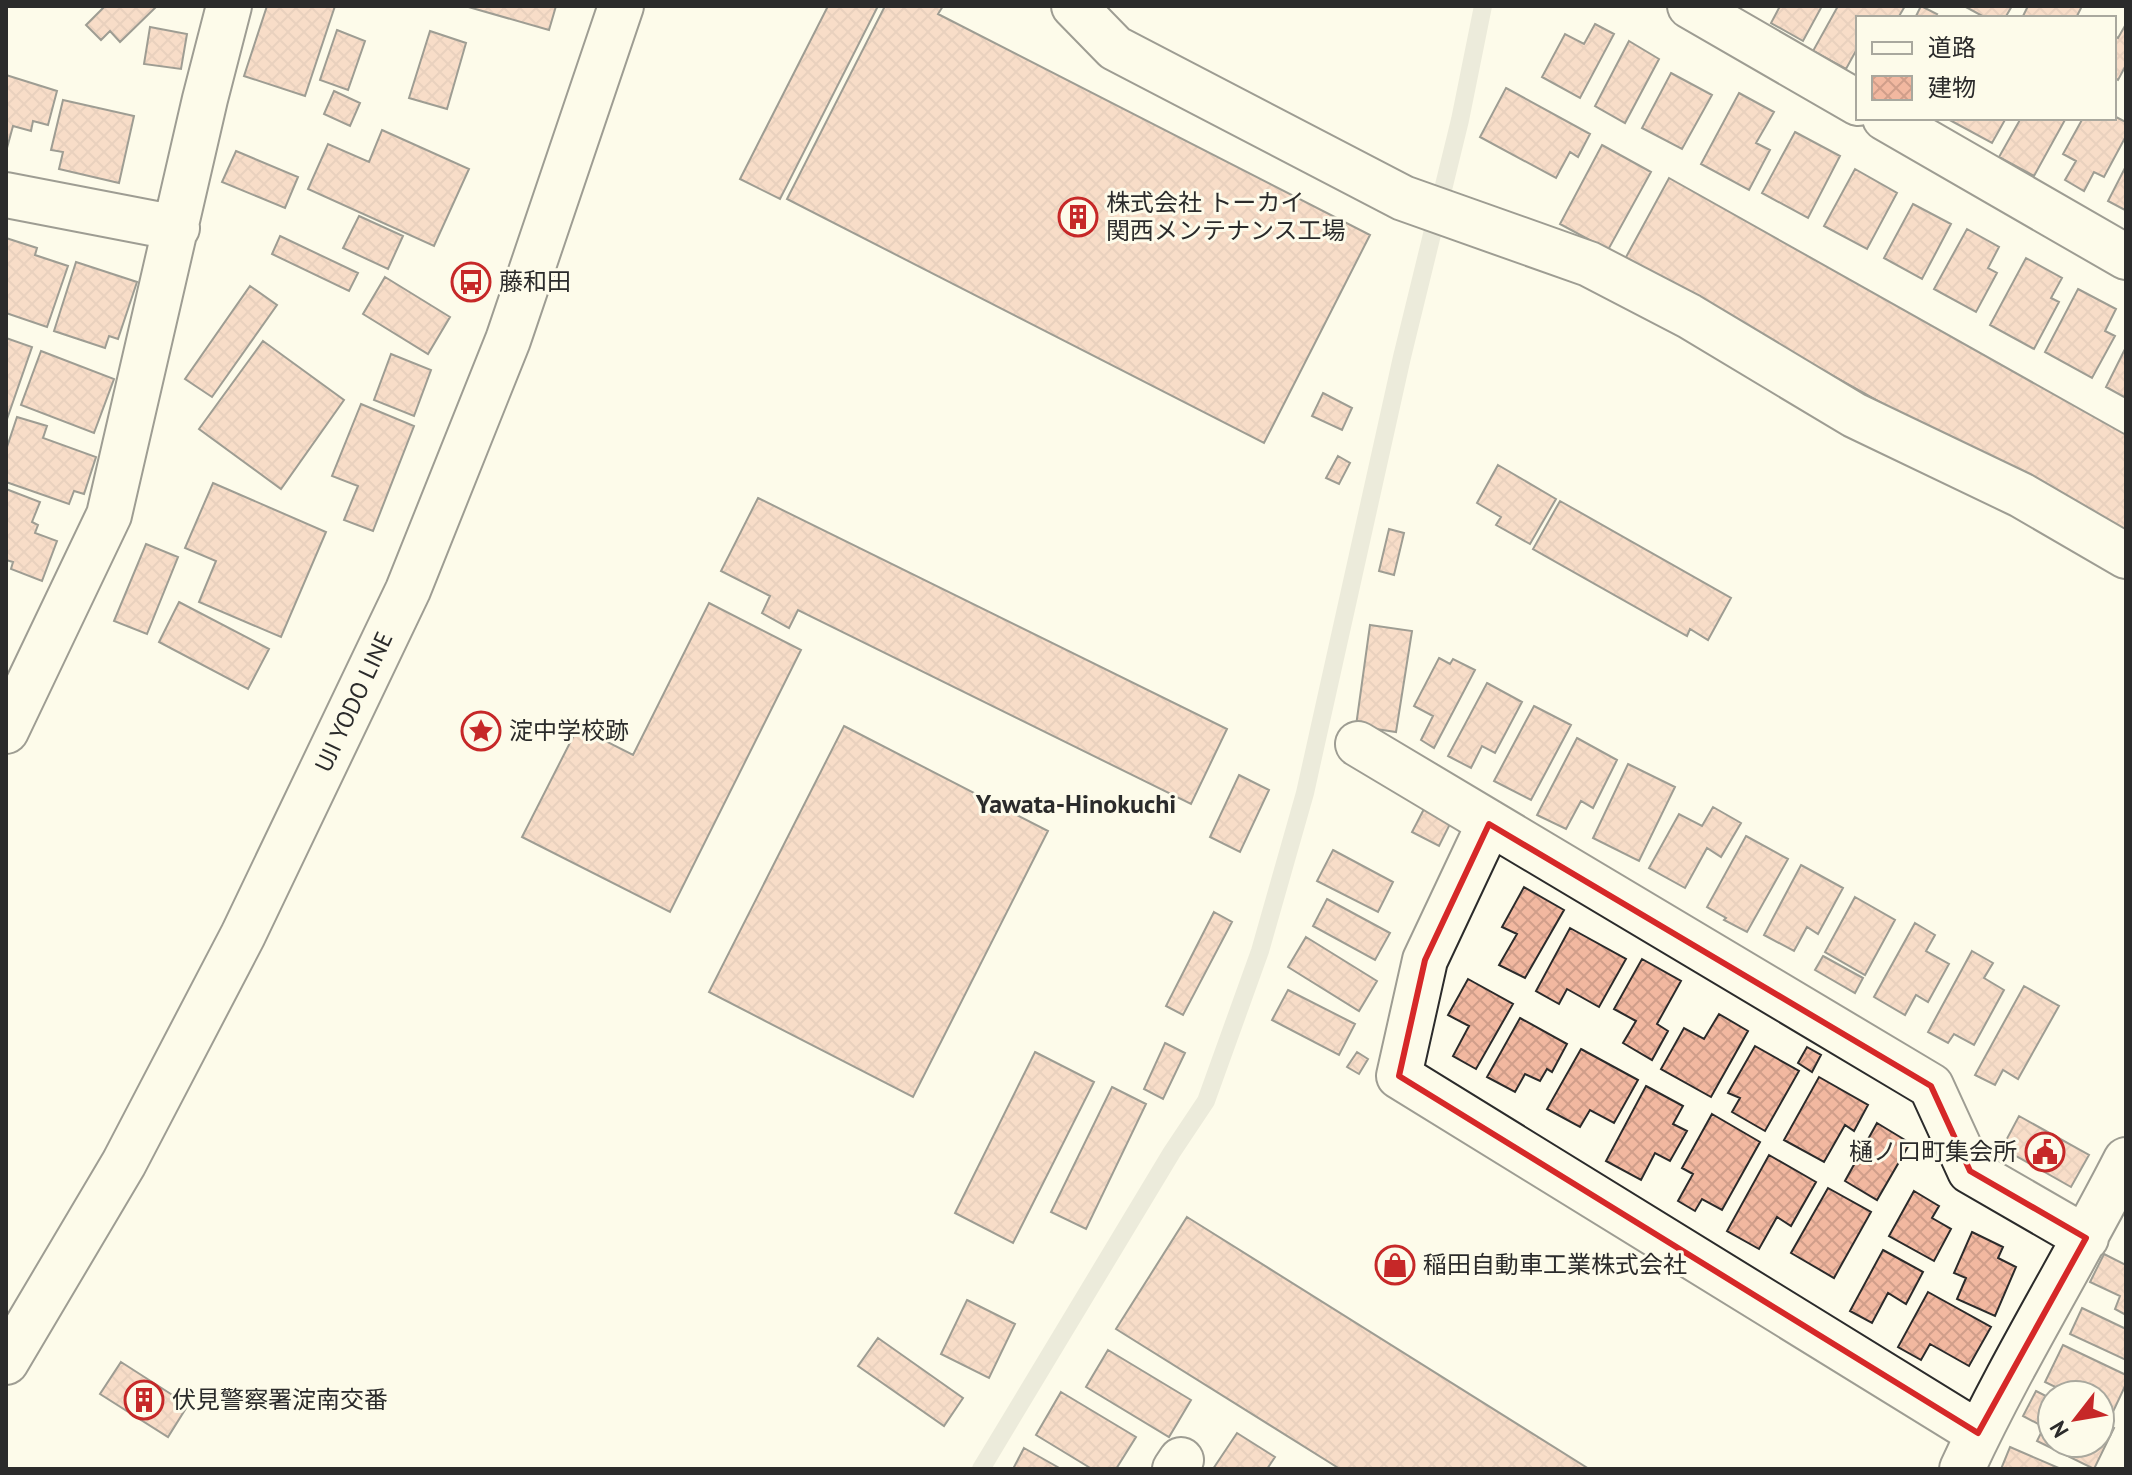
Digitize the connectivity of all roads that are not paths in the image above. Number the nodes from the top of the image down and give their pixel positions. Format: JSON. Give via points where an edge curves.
{"nodes":[{"id":1,"x":229,"y":6,"type":"edge"},
{"id":2,"x":621,"y":6,"type":"edge"},
{"id":3,"x":1074,"y":6,"type":"edge"},
{"id":4,"x":1690,"y":6,"type":"edge"},
{"id":5,"x":1856,"y":102,"type":"edge"},
{"id":6,"x":1888,"y":120,"type":"edge"},
{"id":7,"x":6,"y":195,"type":"edge"},
{"id":8,"x":177,"y":228,"type":"junction"},
{"id":9,"x":2126,"y":257,"type":"edge"},
{"id":10,"x":2126,"y":556,"type":"edge"},
{"id":11,"x":6,"y":731,"type":"edge"},
{"id":12,"x":1358,"y":744,"type":"dead end"},
{"id":13,"x":1489,"y":824,"type":"junction"},
{"id":14,"x":2126,"y":1160,"type":"edge"},
{"id":15,"x":2086,"y":1238,"type":"junction"},
{"id":16,"x":6,"y":1362,"type":"edge"},
{"id":17,"x":1970,"y":1451,"type":"edge"}],
"edges":[{"from":1,"to":8,"type":"street"},
{"from":2,"to":16,"type":"street","name":"UJI YODO LINE","via":[[508,340],[408,590],[243,935],[124,1163]]},
{"from":3,"to":10,"type":"street","via":[[1115,48],[1403,198],[1589,264],[1689,316],[1854,415],[2021,495]]},
{"from":4,"to":5,"type":"street"},
{"from":6,"to":9,"type":"street"},
{"from":7,"to":8,"type":"street"},
{"from":8,"to":11,"type":"street","via":[[109,515]]},
{"from":12,"to":13,"type":"street"},
{"from":13,"to":15,"type":"street","via":[[1931,1086],[1970,1171]]},
{"from":13,"to":17,"type":"street","via":[[1425,960],[1399,1076]]},
{"from":14,"to":15,"type":"street"},
{"from":15,"to":17,"type":"street"}]}
